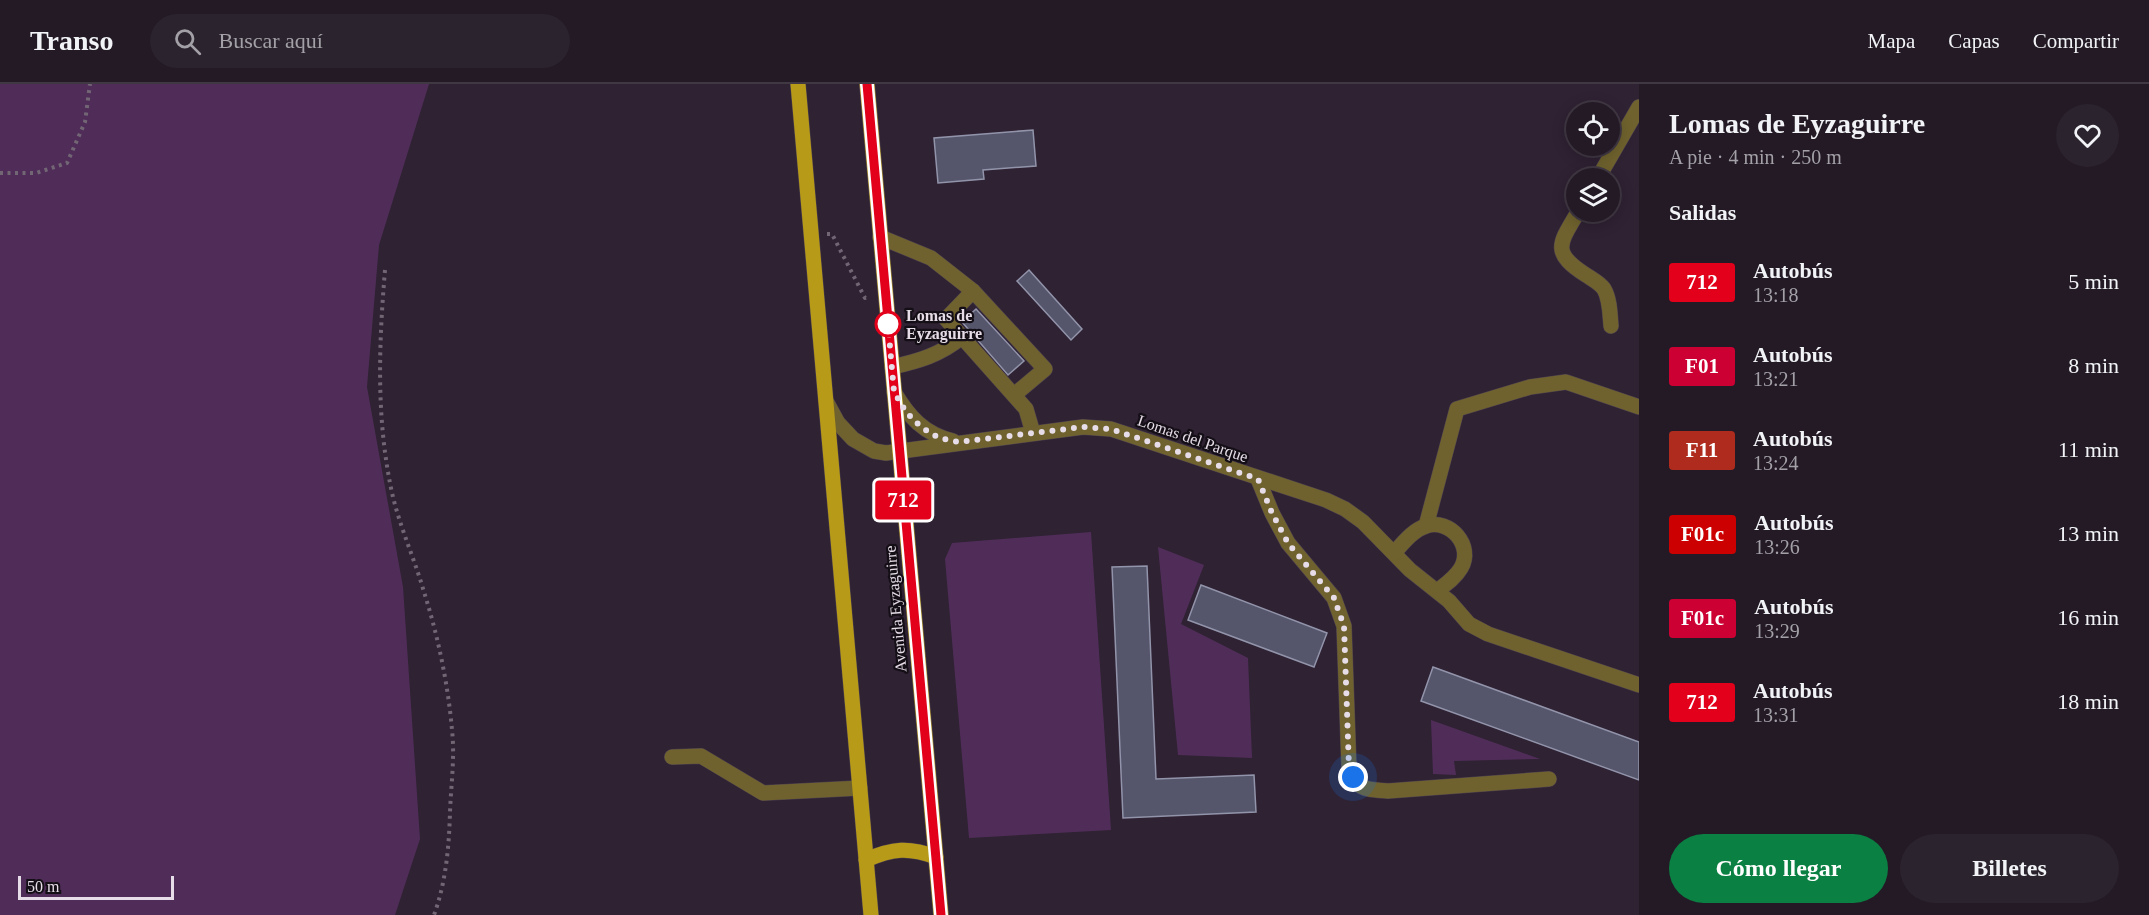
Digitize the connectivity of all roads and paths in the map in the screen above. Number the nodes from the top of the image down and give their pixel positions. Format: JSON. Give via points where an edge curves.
{"nodes":[{"id":1,"x":90,"y":84,"type":"edge"},
{"id":2,"x":798,"y":84,"type":"edge"},
{"id":3,"x":867,"y":84,"type":"edge"},
{"id":4,"x":1639,"y":107,"type":"edge"},
{"id":5,"x":1604,"y":168,"type":"edge"},
{"id":6,"x":0,"y":172,"type":"edge"},
{"id":7,"x":1573,"y":222,"type":"edge"},
{"id":8,"x":811,"y":232,"type":"junction"},
{"id":9,"x":880,"y":237,"type":"junction"},
{"id":10,"x":385,"y":270,"type":"dead end"},
{"id":11,"x":973,"y":291,"type":"junction"},
{"id":12,"x":885,"y":292,"type":"junction"},
{"id":13,"x":1611,"y":326,"type":"dead end"},
{"id":14,"x":962,"y":337,"type":"junction"},
{"id":15,"x":892,"y":367,"type":"junction"},
{"id":16,"x":894,"y":392,"type":"junction"},
{"id":17,"x":1014,"y":395,"type":"junction"},
{"id":18,"x":826,"y":401,"type":"junction"},
{"id":19,"x":1639,"y":407,"type":"edge"},
{"id":20,"x":1034,"y":433,"type":"junction"},
{"id":21,"x":959,"y":442,"type":"junction"},
{"id":22,"x":899,"y":453,"type":"junction"},
{"id":23,"x":1258,"y":479,"type":"junction"},
{"id":24,"x":1426,"y":526,"type":"junction"},
{"id":25,"x":1394,"y":553,"type":"junction"},
{"id":26,"x":1437,"y":591,"type":"junction"},
{"id":27,"x":1639,"y":685,"type":"edge"},
{"id":28,"x":672,"y":757,"type":"dead end"},
{"id":29,"x":1548,"y":779,"type":"dead end"},
{"id":30,"x":860,"y":788,"type":"junction"},
{"id":31,"x":936,"y":857,"type":"junction"},
{"id":32,"x":867,"y":860,"type":"junction"},
{"id":33,"x":434,"y":915,"type":"edge"},
{"id":34,"x":871,"y":915,"type":"edge"},
{"id":35,"x":941,"y":915,"type":"edge"}],
"edges":[{"from":1,"to":6,"type":"path","via":[[85,122],[67,163],[36,173]]},
{"from":2,"to":8,"type":"main road"},
{"from":3,"to":9,"type":"main road","name":"Avenida Eyzaguirre"},
{"from":4,"to":5,"type":"street"},
{"from":7,"to":13,"type":"street","via":[[1562,242],[1563,256],[1603,288]]},
{"from":8,"to":12,"type":"path","via":[[832,234],[865,298]]},
{"from":8,"to":18,"type":"main road"},
{"from":9,"to":11,"type":"street","via":[[931,258]]},
{"from":9,"to":12,"type":"main road","name":"Avenida Eyzaguirre"},
{"from":10,"to":33,"type":"path","via":[[379,391],[383,438],[391,489],[425,592],[452,731],[449,837],[442,895]]},
{"from":11,"to":14,"type":"street","via":[[946,319]]},
{"from":11,"to":17,"type":"street","via":[[1045,369]]},
{"from":12,"to":15,"type":"main road","name":"Avenida Eyzaguirre"},
{"from":14,"to":15,"type":"street","via":[[932,357]]},
{"from":14,"to":17,"type":"street"},
{"from":15,"to":16,"type":"main road","name":"Avenida Eyzaguirre"},
{"from":16,"to":21,"type":"street","name":"Lomas del Parque","via":[[921,427],[939,438]]},
{"from":16,"to":22,"type":"main road","name":"Avenida Eyzaguirre"},
{"from":17,"to":20,"type":"street","via":[[1026,409]]},
{"from":18,"to":22,"type":"street","name":"Lomas del Parque","via":[[838,423],[862,446]]},
{"from":18,"to":30,"type":"main road"},
{"from":19,"to":24,"type":"street","via":[[1566,382],[1530,387],[1457,409]]},
{"from":20,"to":21,"type":"street","name":"Lomas del Parque"},
{"from":20,"to":23,"type":"street","name":"Lomas del Parque","via":[[1083,427],[1111,429]]},
{"from":21,"to":22,"type":"street","name":"Lomas del Parque"},
{"from":22,"to":31,"type":"main road","name":"Avenida Eyzaguirre"},
{"from":23,"to":25,"type":"street","name":"Lomas del Parque","via":[[1345,509],[1364,522]]},
{"from":23,"to":29,"type":"street","via":[[1288,543],[1334,598],[1344,626],[1349,768],[1356,784],[1363,789],[1388,791]]},
{"from":24,"to":25,"type":"street"},
{"from":24,"to":26,"type":"street","via":[[1445,526],[1454,531],[1464,548],[1462,568]]},
{"from":25,"to":26,"type":"street","name":"Lomas del Parque"},
{"from":26,"to":27,"type":"street","name":"Lomas del Parque","via":[[1469,624],[1488,634]]},
{"from":28,"to":30,"type":"street","via":[[701,756],[763,793]]},
{"from":30,"to":32,"type":"main road"},
{"from":31,"to":32,"type":"main road","via":[[901,849]]},
{"from":31,"to":35,"type":"main road","name":"Avenida Eyzaguirre"},
{"from":32,"to":34,"type":"main road"}]}
